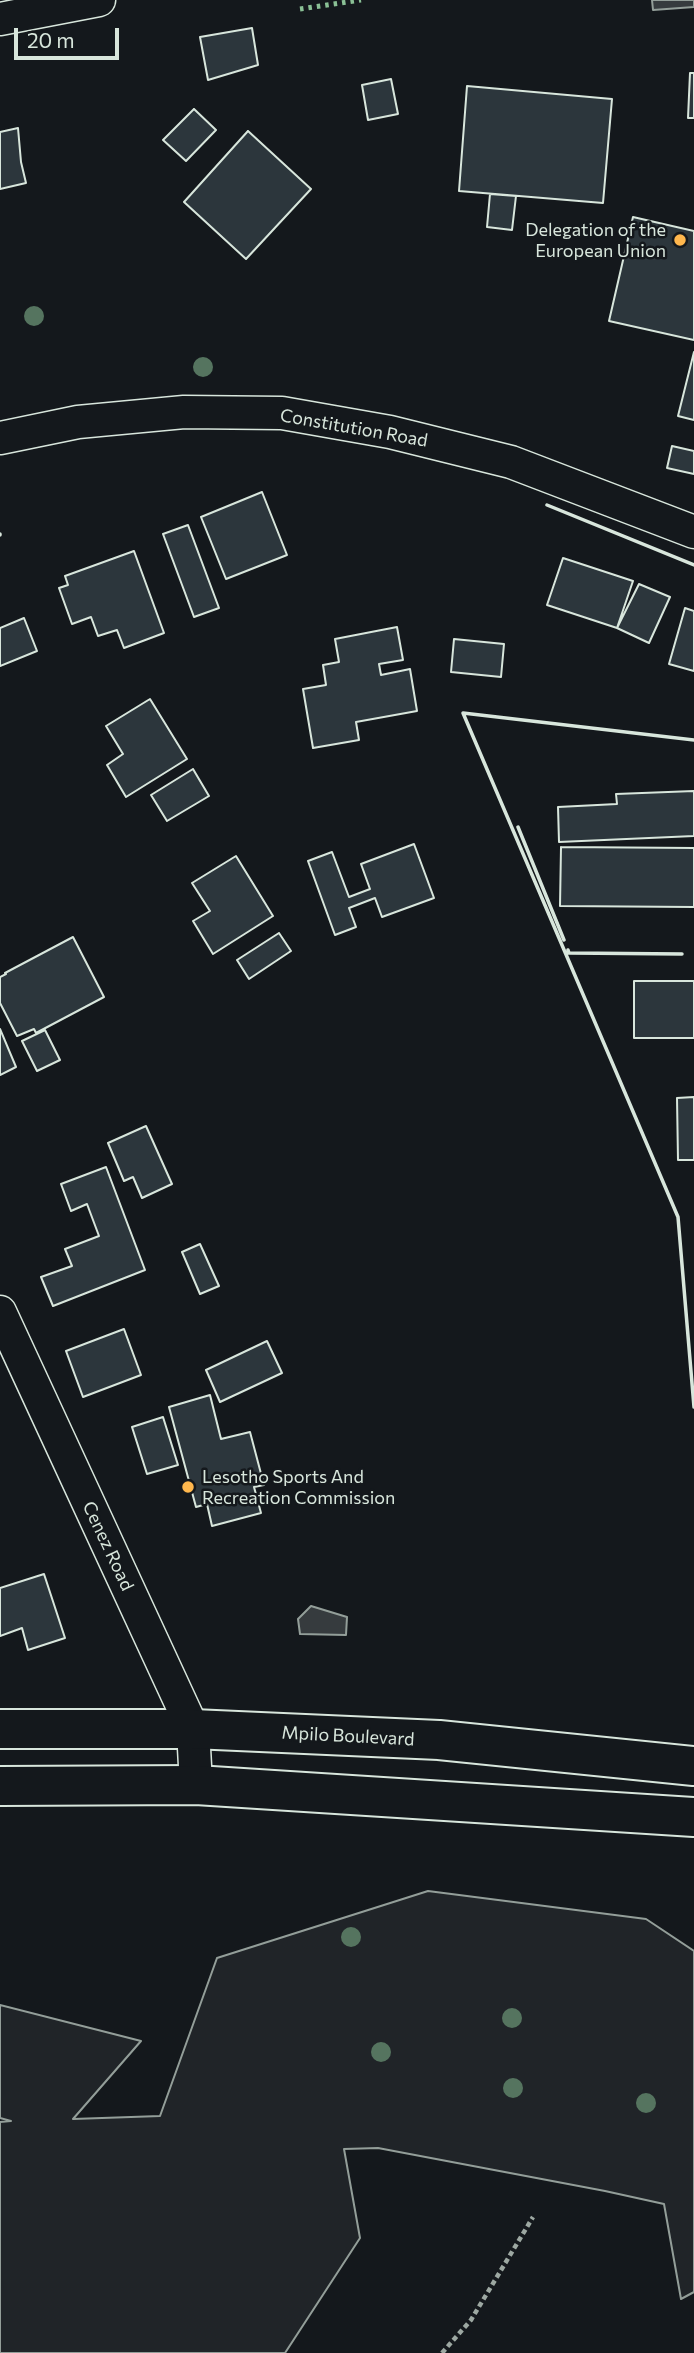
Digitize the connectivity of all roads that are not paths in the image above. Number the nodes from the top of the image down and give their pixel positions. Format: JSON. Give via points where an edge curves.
{"nodes":[{"id":1,"x":99,"y":0,"type":"edge"},
{"id":2,"x":0,"y":19,"type":"edge"},
{"id":3,"x":0,"y":438,"type":"edge"},
{"id":4,"x":694,"y":533,"type":"edge"},
{"id":5,"x":0,"y":1312,"type":"edge"},
{"id":6,"x":0,"y":1729,"type":"edge"},
{"id":7,"x":193,"y":1729,"type":"junction"},
{"id":8,"x":694,"y":1766,"type":"edge"},
{"id":9,"x":197,"y":1785,"type":"junction"},
{"id":10,"x":0,"y":1786,"type":"edge"},
{"id":11,"x":694,"y":1817,"type":"edge"}],
"edges":[{"from":1,"to":2,"type":"street"},
{"from":3,"to":4,"type":"street","name":"Constitution Road","via":[[78,422],[184,412],[282,413],[390,432],[511,462]]},
{"from":5,"to":7,"type":"street","name":"Cenez Road"},
{"from":6,"to":7,"type":"highway","name":"Mpilo Boulevard"},
{"from":7,"to":8,"type":"highway","name":"Mpilo Boulevard","via":[[439,1740]]},
{"from":7,"to":9,"type":"street","name":"Cenez Road"},
{"from":9,"to":10,"type":"highway"},
{"from":9,"to":11,"type":"highway"}]}
